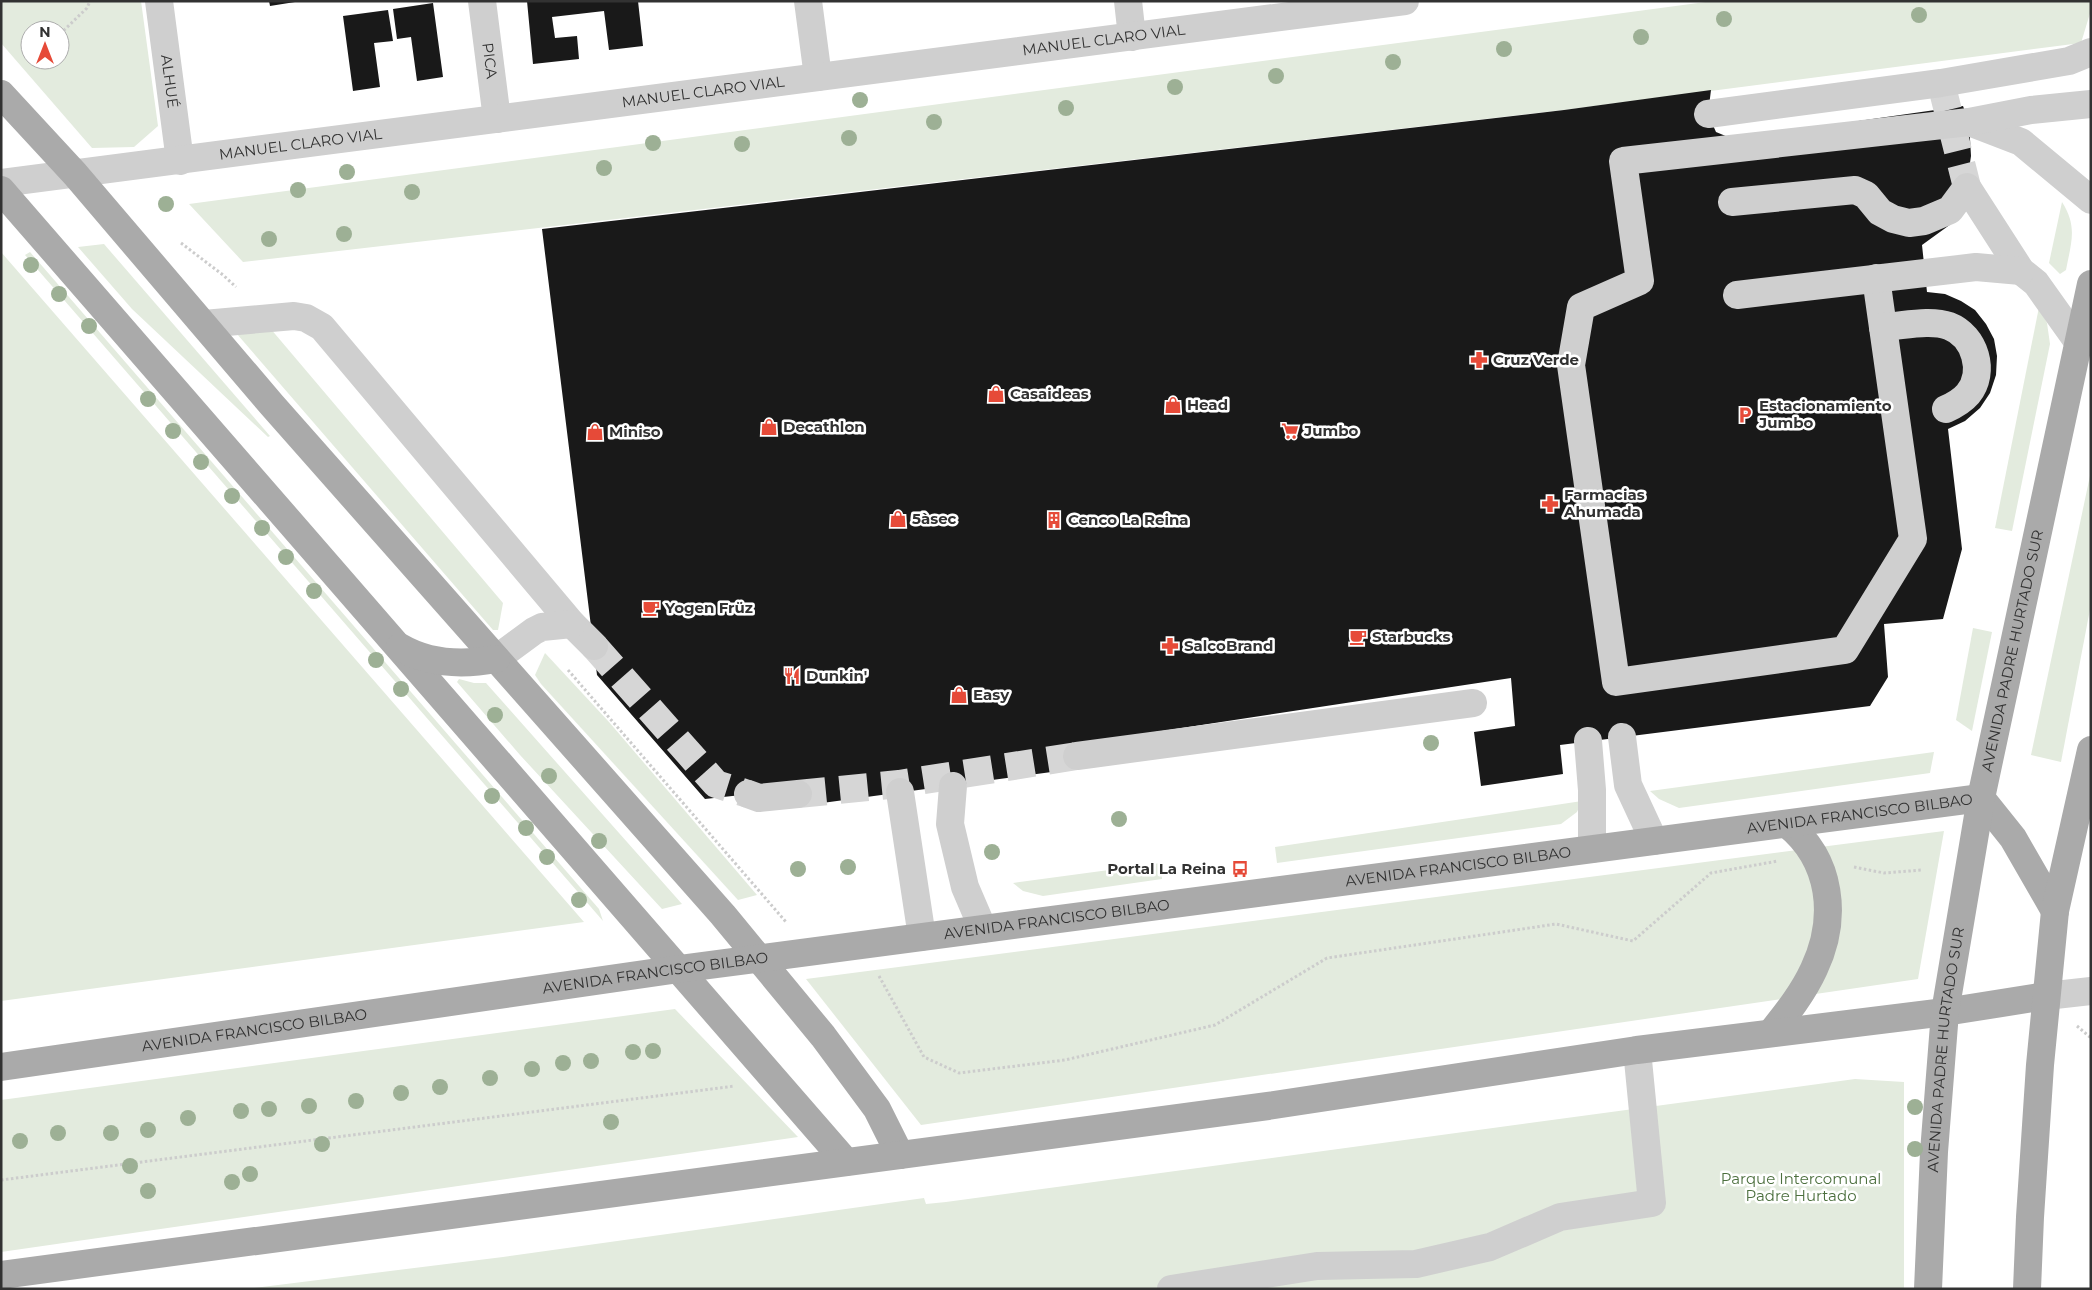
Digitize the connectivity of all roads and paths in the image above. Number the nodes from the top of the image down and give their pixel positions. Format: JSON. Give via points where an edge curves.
{"nodes":[{"id":1,"x":90,"y":1,"type":"edge"},
{"id":2,"x":160,"y":1,"type":"edge"},
{"id":3,"x":482,"y":1,"type":"edge"},
{"id":4,"x":808,"y":1,"type":"edge"},
{"id":5,"x":1128,"y":1,"type":"edge"},
{"id":6,"x":1405,"y":1,"type":"edge"},
{"id":7,"x":70,"y":24,"type":"edge"},
{"id":8,"x":1132,"y":37,"type":"junction"},
{"id":9,"x":2091,"y":52,"type":"edge"},
{"id":10,"x":818,"y":77,"type":"junction"},
{"id":11,"x":1,"y":94,"type":"edge"},
{"id":12,"x":2091,"y":104,"type":"edge"},
{"id":13,"x":1708,"y":114,"type":"dead end"},
{"id":14,"x":497,"y":119,"type":"junction"},
{"id":15,"x":1962,"y":122,"type":"junction"},
{"id":16,"x":180,"y":161,"type":"junction"},
{"id":17,"x":75,"y":174,"type":"junction"},
{"id":18,"x":1,"y":183,"type":"edge"},
{"id":19,"x":1,"y":190,"type":"edge"},
{"id":20,"x":2091,"y":200,"type":"edge"},
{"id":21,"x":1732,"y":202,"type":"dead end"},
{"id":22,"x":178,"y":241,"type":"dead end"},
{"id":23,"x":2021,"y":271,"type":"junction"},
{"id":24,"x":1876,"y":278,"type":"junction"},
{"id":25,"x":2091,"y":284,"type":"edge"},
{"id":26,"x":1737,"y":295,"type":"dead end"},
{"id":27,"x":268,"y":318,"type":"junction"},
{"id":28,"x":204,"y":324,"type":"junction"},
{"id":29,"x":1883,"y":327,"type":"junction"},
{"id":30,"x":2078,"y":342,"type":"junction"},
{"id":31,"x":1946,"y":409,"type":"dead end"},
{"id":32,"x":572,"y":624,"type":"junction"},
{"id":33,"x":395,"y":643,"type":"junction"},
{"id":34,"x":594,"y":646,"type":"tunnel mouth"},
{"id":35,"x":496,"y":659,"type":"junction"},
{"id":36,"x":566,"y":668,"type":"dead end"},
{"id":37,"x":1473,"y":703,"type":"dead end"},
{"id":38,"x":1622,"y":737,"type":"dead end"},
{"id":39,"x":1588,"y":741,"type":"dead end"},
{"id":40,"x":2091,"y":750,"type":"edge"},
{"id":41,"x":1077,"y":756,"type":"tunnel mouth"},
{"id":42,"x":953,"y":786,"type":"dead end"},
{"id":43,"x":900,"y":792,"type":"dead end"},
{"id":44,"x":748,"y":794,"type":"tunnel mouth"},
{"id":45,"x":798,"y":794,"type":"tunnel mouth"},
{"id":46,"x":1981,"y":798,"type":"junction"},
{"id":47,"x":1787,"y":824,"type":"junction"},
{"id":48,"x":1654,"y":841,"type":"junction"},
{"id":49,"x":1592,"y":849,"type":"junction"},
{"id":50,"x":1815,"y":855,"type":"junction"},
{"id":51,"x":1922,"y":870,"type":"dead end"},
{"id":52,"x":2055,"y":911,"type":"junction"},
{"id":53,"x":983,"y":929,"type":"junction"},
{"id":54,"x":922,"y":937,"type":"junction"},
{"id":55,"x":862,"y":945,"type":"junction"},
{"id":56,"x":810,"y":952,"type":"junction"},
{"id":57,"x":758,"y":958,"type":"junction"},
{"id":58,"x":679,"y":969,"type":"junction"},
{"id":59,"x":2091,"y":990,"type":"edge"},
{"id":60,"x":2046,"y":996,"type":"junction"},
{"id":61,"x":1945,"y":1012,"type":"junction"},
{"id":62,"x":1771,"y":1033,"type":"junction"},
{"id":63,"x":1637,"y":1050,"type":"junction"},
{"id":64,"x":1,"y":1067,"type":"edge"},
{"id":65,"x":743,"y":1085,"type":"dead end"},
{"id":66,"x":900,"y":1155,"type":"junction"},
{"id":67,"x":846,"y":1162,"type":"junction"},
{"id":68,"x":1,"y":1180,"type":"edge"},
{"id":69,"x":1,"y":1275,"type":"edge"},
{"id":70,"x":1171,"y":1289,"type":"edge"},
{"id":71,"x":1928,"y":1289,"type":"edge"},
{"id":72,"x":2027,"y":1289,"type":"edge"}],
"edges":[{"from":1,"to":7,"type":"path"},
{"from":2,"to":16,"type":"street","name":"ALHUÉ"},
{"from":3,"to":14,"type":"street","name":"PICA"},
{"from":4,"to":10,"type":"street"},
{"from":5,"to":8,"type":"street"},
{"from":6,"to":8,"type":"street","name":"MANUEL CLARO VIAL"},
{"from":8,"to":10,"type":"street","name":"MANUEL CLARO VIAL"},
{"from":9,"to":13,"type":"street","via":[[2069,61],[1941,83]]},
{"from":10,"to":14,"type":"street","name":"MANUEL CLARO VIAL"},
{"from":11,"to":17,"type":"main road"},
{"from":12,"to":15,"type":"street"},
{"from":14,"to":16,"type":"street","name":"MANUEL CLARO VIAL"},
{"from":15,"to":20,"type":"street","via":[[2021,142]]},
{"from":15,"to":29,"type":"street","via":[[1623,161],[1640,281],[1581,307],[1572,365],[1616,682],[1845,650],[1913,539]]},
{"from":16,"to":17,"type":"street","name":"MANUEL CLARO VIAL"},
{"from":17,"to":18,"type":"street","name":"MANUEL CLARO VIAL"},
{"from":17,"to":28,"type":"main road"},
{"from":19,"to":33,"type":"main road"},
{"from":21,"to":23,"type":"street","via":[[1855,190],[1866,195],[1880,212],[1909,223],[1924,222],[1944,214],[1967,187]]},
{"from":22,"to":27,"type":"path","via":[[223,275]]},
{"from":23,"to":24,"type":"street","via":[[1976,267]]},
{"from":23,"to":30,"type":"street","via":[[2036,283]]},
{"from":24,"to":26,"type":"street"},
{"from":24,"to":29,"type":"street"},
{"from":25,"to":30,"type":"main road","name":"AVENIDA PADRE HURTADO SUR"},
{"from":27,"to":28,"type":"street"},
{"from":27,"to":32,"type":"street","via":[[300,317],[322,327]]},
{"from":28,"to":35,"type":"main road"},
{"from":29,"to":31,"type":"street","via":[[1948,326],[1960,332],[1968,342],[1977,365],[1976,380],[1959,403]]},
{"from":30,"to":46,"type":"main road","name":"AVENIDA PADRE HURTADO SUR"},
{"from":32,"to":34,"type":"street"},
{"from":32,"to":35,"type":"street","via":[[542,627]]},
{"from":33,"to":35,"type":"main road","via":[[412,654],[436,660],[461,663]]},
{"from":33,"to":58,"type":"main road"},
{"from":35,"to":57,"type":"main road"},
{"from":36,"to":56,"type":"path"},
{"from":37,"to":41,"type":"street"},
{"from":38,"to":48,"type":"street","via":[[1628,785]]},
{"from":39,"to":49,"type":"street"},
{"from":40,"to":52,"type":"main road"},
{"from":42,"to":53,"type":"street","via":[[950,824],[965,887]]},
{"from":43,"to":54,"type":"street"},
{"from":44,"to":45,"type":"street","via":[[759,798]]},
{"from":46,"to":47,"type":"main road","name":"AVENIDA FRANCISCO BILBAO"},
{"from":46,"to":52,"type":"main road","name":"AVENIDA FRANCISCO BILBAO","via":[[2013,838]]},
{"from":46,"to":61,"type":"main road","name":"AVENIDA PADRE HURTADO SUR"},
{"from":47,"to":48,"type":"main road","name":"AVENIDA FRANCISCO BILBAO"},
{"from":47,"to":50,"type":"main road","via":[[1802,836]]},
{"from":48,"to":49,"type":"main road","name":"AVENIDA FRANCISCO BILBAO"},
{"from":49,"to":53,"type":"main road","name":"AVENIDA FRANCISCO BILBAO"},
{"from":50,"to":51,"type":"path","via":[[1884,873]]},
{"from":50,"to":55,"type":"path","via":[[1711,873],[1633,941],[1556,924],[1327,958],[1215,1025],[1065,1060],[959,1073],[924,1057]]},
{"from":50,"to":62,"type":"main road","via":[[1828,896],[1828,922],[1823,946],[1814,971]]},
{"from":52,"to":60,"type":"main road"},
{"from":53,"to":54,"type":"main road","name":"AVENIDA FRANCISCO BILBAO"},
{"from":54,"to":55,"type":"main road","name":"AVENIDA FRANCISCO BILBAO"},
{"from":55,"to":56,"type":"main road","name":"AVENIDA FRANCISCO BILBAO"},
{"from":56,"to":57,"type":"main road","name":"AVENIDA FRANCISCO BILBAO"},
{"from":57,"to":58,"type":"main road","name":"AVENIDA FRANCISCO BILBAO"},
{"from":57,"to":66,"type":"main road","via":[[823,1036],[877,1109]]},
{"from":58,"to":64,"type":"main road","name":"AVENIDA FRANCISCO BILBAO"},
{"from":58,"to":67,"type":"main road"},
{"from":59,"to":60,"type":"street"},
{"from":60,"to":61,"type":"main road"},
{"from":60,"to":72,"type":"main road"},
{"from":61,"to":62,"type":"main road"},
{"from":61,"to":71,"type":"main road","name":"AVENIDA PADRE HURTADO SUR"},
{"from":62,"to":63,"type":"main road"},
{"from":63,"to":66,"type":"main road","via":[[1268,1106]]},
{"from":63,"to":70,"type":"street","via":[[1652,1202],[1560,1217],[1490,1247],[1416,1264],[1318,1266]]},
{"from":65,"to":68,"type":"path"},
{"from":66,"to":67,"type":"main road"},
{"from":67,"to":69,"type":"main road"}]}
